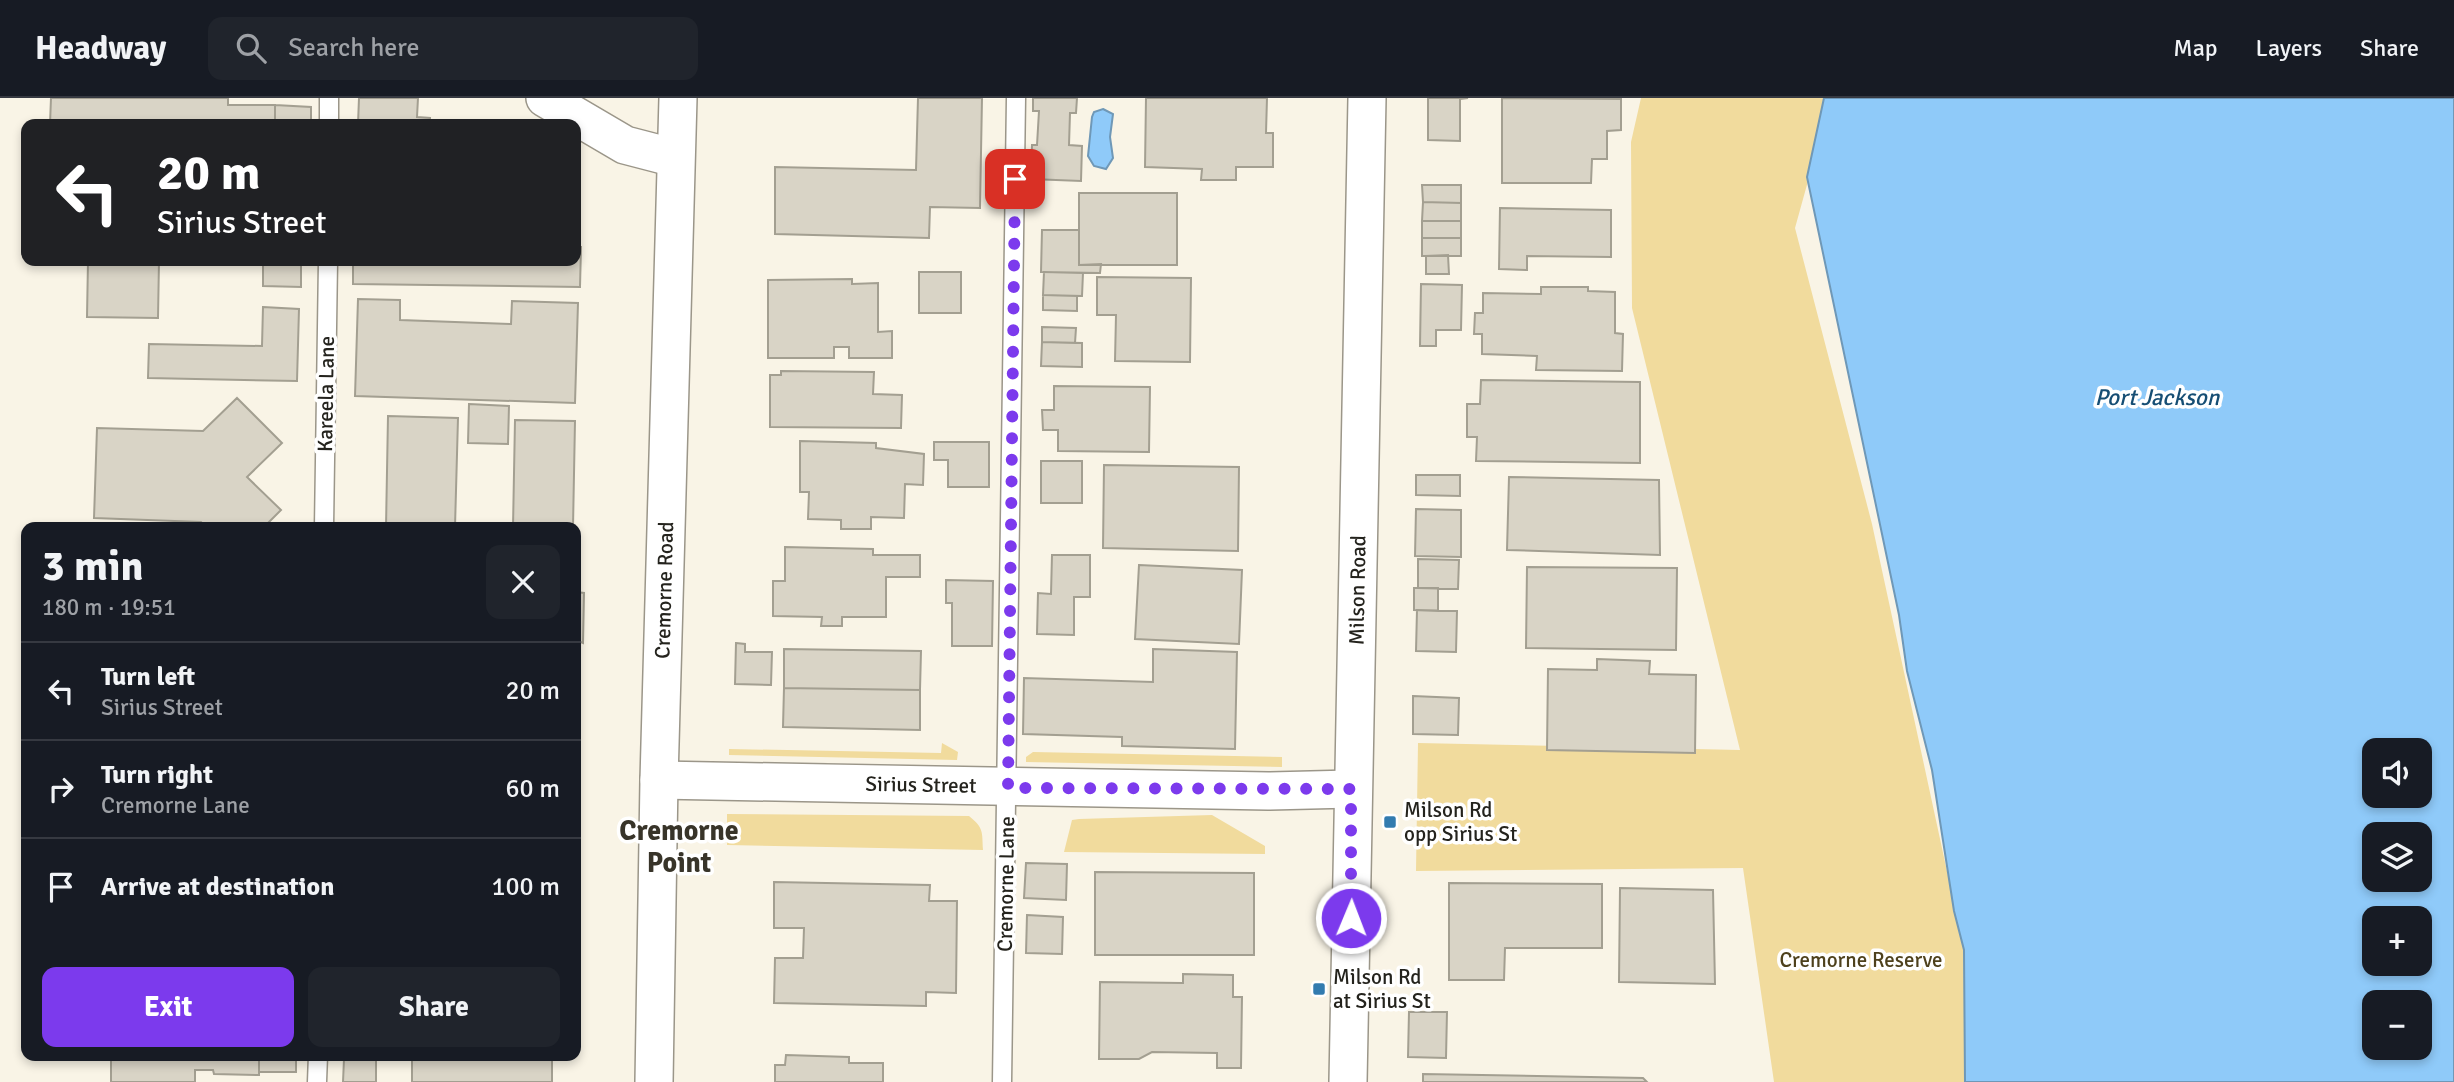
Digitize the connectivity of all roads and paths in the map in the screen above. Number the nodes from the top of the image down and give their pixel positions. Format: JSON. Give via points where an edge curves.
{"nodes":[{"id":1,"x":330,"y":98,"type":"edge"},
{"id":2,"x":545,"y":98,"type":"edge"},
{"id":3,"x":678,"y":98,"type":"edge"},
{"id":4,"x":1016,"y":98,"type":"edge"},
{"id":5,"x":1367,"y":98,"type":"edge"},
{"id":6,"x":329,"y":119,"type":"edge"},
{"id":7,"x":581,"y":119,"type":"edge"},
{"id":8,"x":581,"y":119,"type":"edge"},
{"id":9,"x":675,"y":158,"type":"junction"},
{"id":10,"x":328,"y":266,"type":"edge"},
{"id":11,"x":324,"y":522,"type":"edge"},
{"id":12,"x":659,"y":780,"type":"junction"},
{"id":13,"x":1008,"y":788,"type":"junction"},
{"id":14,"x":1351,"y":789,"type":"junction"},
{"id":15,"x":318,"y":1061,"type":"edge"},
{"id":16,"x":317,"y":1082,"type":"edge"},
{"id":17,"x":654,"y":1082,"type":"edge"},
{"id":18,"x":1002,"y":1082,"type":"edge"},
{"id":19,"x":1348,"y":1082,"type":"edge"}],
"edges":[{"from":1,"to":6,"type":"lane"},
{"from":2,"to":7,"type":"street"},
{"from":3,"to":9,"type":"street","name":"Cremorne Road"},
{"from":4,"to":13,"type":"lane","name":"Cremorne Lane"},
{"from":5,"to":14,"type":"street","name":"Milson Road"},
{"from":8,"to":9,"type":"street","via":[[625,145]]},
{"from":9,"to":12,"type":"street","name":"Cremorne Road"},
{"from":10,"to":11,"type":"lane","name":"Kareela Lane"},
{"from":12,"to":13,"type":"street","name":"Sirius Street"},
{"from":12,"to":17,"type":"street","name":"Cremorne Road"},
{"from":13,"to":14,"type":"street","name":"Sirius Street"},
{"from":13,"to":18,"type":"lane","name":"Cremorne Lane"},
{"from":14,"to":19,"type":"street","name":"Milson Road"},
{"from":15,"to":16,"type":"lane"}]}
